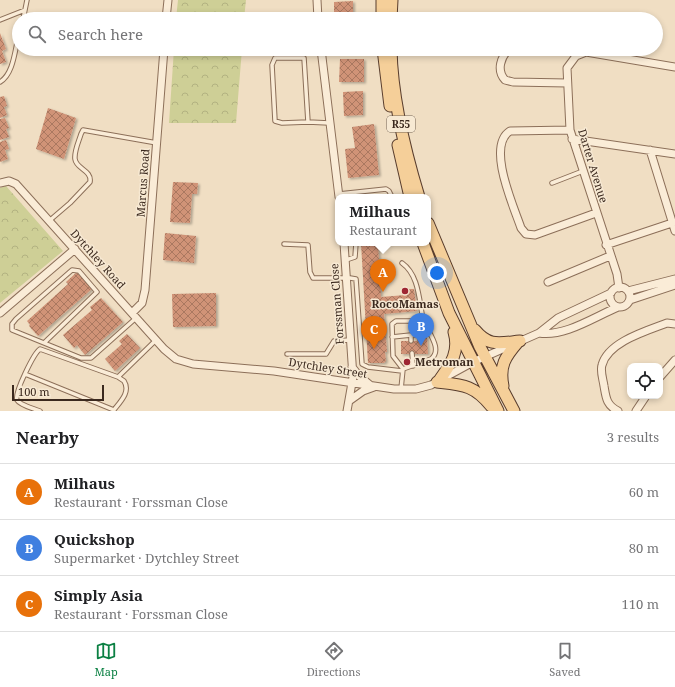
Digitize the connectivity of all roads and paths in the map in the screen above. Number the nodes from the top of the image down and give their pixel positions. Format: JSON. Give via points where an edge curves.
{"nodes":[{"id":1,"x":27,"y":0,"type":"edge"},
{"id":2,"x":168,"y":0,"type":"edge"},
{"id":3,"x":316,"y":0,"type":"edge"},
{"id":4,"x":382,"y":0,"type":"edge"},
{"id":5,"x":392,"y":0,"type":"edge"},
{"id":6,"x":25,"y":10,"type":"joint"},
{"id":7,"x":20,"y":12,"type":"edge"},
{"id":8,"x":167,"y":12,"type":"edge"},
{"id":9,"x":317,"y":12,"type":"edge"},
{"id":10,"x":382,"y":12,"type":"edge"},
{"id":11,"x":391,"y":12,"type":"edge"},
{"id":12,"x":12,"y":15,"type":"edge"},
{"id":13,"x":0,"y":20,"type":"edge"},
{"id":14,"x":13,"y":56,"type":"edge"},
{"id":15,"x":163,"y":56,"type":"edge"},
{"id":16,"x":322,"y":56,"type":"edge"},
{"id":17,"x":384,"y":56,"type":"edge"},
{"id":18,"x":393,"y":56,"type":"edge"},
{"id":19,"x":503,"y":56,"type":"edge"},
{"id":20,"x":576,"y":56,"type":"edge"},
{"id":21,"x":615,"y":56,"type":"edge"},
{"id":22,"x":675,"y":67,"type":"edge"},
{"id":23,"x":0,"y":82,"type":"edge"},
{"id":24,"x":567,"y":83,"type":"junction"},
{"id":25,"x":308,"y":122,"type":"junction"},
{"id":26,"x":330,"y":123,"type":"junction"},
{"id":27,"x":570,"y":130,"type":"junction"},
{"id":28,"x":572,"y":139,"type":"junction"},
{"id":29,"x":157,"y":143,"type":"junction"},
{"id":30,"x":650,"y":150,"type":"junction"},
{"id":31,"x":675,"y":154,"type":"edge"},
{"id":32,"x":582,"y":171,"type":"junction"},
{"id":33,"x":0,"y":183,"type":"edge"},
{"id":34,"x":552,"y":183,"type":"dead end"},
{"id":35,"x":353,"y":192,"type":"joint"},
{"id":36,"x":339,"y":194,"type":"edge"},
{"id":37,"x":344,"y":194,"type":"edge"},
{"id":38,"x":390,"y":194,"type":"edge"},
{"id":39,"x":409,"y":194,"type":"edge"},
{"id":40,"x":419,"y":194,"type":"edge"},
{"id":41,"x":596,"y":213,"type":"junction"},
{"id":42,"x":49,"y":221,"type":"junction"},
{"id":43,"x":674,"y":227,"type":"edge"},
{"id":44,"x":431,"y":231,"type":"edge"},
{"id":45,"x":284,"y":244,"type":"dead end"},
{"id":46,"x":606,"y":245,"type":"junction"},
{"id":47,"x":344,"y":246,"type":"edge"},
{"id":48,"x":356,"y":246,"type":"edge"},
{"id":49,"x":424,"y":246,"type":"edge"},
{"id":50,"x":75,"y":249,"type":"junction"},
{"id":51,"x":610,"y":256,"type":"junction"},
{"id":52,"x":345,"y":260,"type":"junction"},
{"id":53,"x":402,"y":263,"type":"dead end"},
{"id":54,"x":346,"y":278,"type":"junction"},
{"id":55,"x":675,"y":278,"type":"edge"},
{"id":56,"x":548,"y":282,"type":"dead end"},
{"id":57,"x":675,"y":285,"type":"edge"},
{"id":58,"x":619,"y":288,"type":"junction"},
{"id":59,"x":628,"y":291,"type":"junction"},
{"id":60,"x":612,"y":293,"type":"junction"},
{"id":61,"x":630,"y":300,"type":"junction"},
{"id":62,"x":618,"y":307,"type":"junction"},
{"id":63,"x":0,"y":313,"type":"edge"},
{"id":64,"x":449,"y":313,"type":"junction"},
{"id":65,"x":134,"y":316,"type":"junction"},
{"id":66,"x":424,"y":321,"type":"junction"},
{"id":67,"x":469,"y":323,"type":"junction"},
{"id":68,"x":675,"y":324,"type":"edge"},
{"id":69,"x":539,"y":333,"type":"junction"},
{"id":70,"x":430,"y":334,"type":"junction"},
{"id":71,"x":411,"y":335,"type":"junction"},
{"id":72,"x":392,"y":337,"type":"junction"},
{"id":73,"x":156,"y":340,"type":"junction"},
{"id":74,"x":350,"y":340,"type":"junction"},
{"id":75,"x":411,"y":341,"type":"dead end"},
{"id":76,"x":45,"y":342,"type":"junction"},
{"id":77,"x":519,"y":342,"type":"junction"},
{"id":78,"x":412,"y":353,"type":"dead end"},
{"id":79,"x":287,"y":354,"type":"dead end"},
{"id":80,"x":484,"y":357,"type":"junction"},
{"id":81,"x":176,"y":359,"type":"joint"},
{"id":82,"x":675,"y":360,"type":"edge"},
{"id":83,"x":472,"y":362,"type":"junction"},
{"id":84,"x":413,"y":366,"type":"junction"},
{"id":85,"x":352,"y":367,"type":"junction"},
{"id":86,"x":402,"y":370,"type":"junction"},
{"id":87,"x":26,"y":374,"type":"junction"},
{"id":88,"x":663,"y":374,"type":"edge"},
{"id":89,"x":118,"y":377,"type":"junction"},
{"id":90,"x":438,"y":382,"type":"junction"},
{"id":91,"x":352,"y":383,"type":"junction"},
{"id":92,"x":374,"y":386,"type":"junction"},
{"id":93,"x":401,"y":389,"type":"junction"},
{"id":94,"x":504,"y":394,"type":"junction"},
{"id":95,"x":644,"y":399,"type":"edge"},
{"id":96,"x":349,"y":401,"type":"junction"},
{"id":97,"x":40,"y":411,"type":"edge"},
{"id":98,"x":113,"y":411,"type":"edge"},
{"id":99,"x":347,"y":411,"type":"edge"},
{"id":100,"x":495,"y":411,"type":"edge"},
{"id":101,"x":498,"y":411,"type":"edge"},
{"id":102,"x":514,"y":411,"type":"edge"},
{"id":103,"x":618,"y":411,"type":"edge"},
{"id":104,"x":636,"y":411,"type":"edge"}],
"edges":[{"from":1,"to":6,"type":"lane"},
{"from":2,"to":8,"type":"street"},
{"from":3,"to":9,"type":"street"},
{"from":4,"to":10,"type":"main road"},
{"from":5,"to":11,"type":"main road"},
{"from":6,"to":7,"type":"lane"},
{"from":12,"to":13,"type":"lane"},
{"from":14,"to":23,"type":"lane","via":[[9,72]]},
{"from":15,"to":29,"type":"street","name":"Marcus Road"},
{"from":16,"to":26,"type":"street"},
{"from":17,"to":39,"type":"main road","number":"R55","via":[[389,98]]},
{"from":18,"to":40,"type":"main road","number":"R55","via":[[402,132]]},
{"from":19,"to":24,"type":"street","via":[[501,63],[505,80]]},
{"from":20,"to":24,"type":"street","name":"Darter Avenue","via":[[567,68]]},
{"from":21,"to":22,"type":"street"},
{"from":24,"to":27,"type":"street","name":"Darter Avenue"},
{"from":25,"to":25,"type":"lane","via":[[304,59],[275,58],[272,65],[275,121]]},
{"from":25,"to":26,"type":"lane"},
{"from":26,"to":36,"type":"street"},
{"from":27,"to":28,"type":"street","name":"Darter Avenue"},
{"from":27,"to":41,"type":"street","via":[[510,131],[502,140],[502,170],[521,228],[526,234],[542,233]]},
{"from":28,"to":30,"type":"street"},
{"from":28,"to":32,"type":"street","name":"Darter Avenue"},
{"from":29,"to":42,"type":"lane","via":[[83,130],[75,159],[88,174],[90,182]]},
{"from":29,"to":65,"type":"street","name":"Marcus Road","via":[[144,298]]},
{"from":30,"to":31,"type":"street"},
{"from":30,"to":43,"type":"street"},
{"from":32,"to":34,"type":"lane"},
{"from":32,"to":41,"type":"street","name":"Darter Avenue"},
{"from":33,"to":42,"type":"street","name":"Dytchley Road","via":[[9,181],[16,184]]},
{"from":35,"to":37,"type":"lane"},
{"from":35,"to":38,"type":"lane","via":[[386,190]]},
{"from":41,"to":46,"type":"street","name":"Darter Avenue"},
{"from":42,"to":50,"type":"street","name":"Dytchley Road"},
{"from":43,"to":46,"type":"street"},
{"from":44,"to":67,"type":"main road"},
{"from":45,"to":54,"type":"lane","via":[[308,245],[310,272],[313,278]]},
{"from":46,"to":51,"type":"street","name":"Darter Avenue"},
{"from":47,"to":52,"type":"street","name":"Forssman Close"},
{"from":48,"to":52,"type":"lane","via":[[354,258]]},
{"from":49,"to":64,"type":"main road"},
{"from":50,"to":63,"type":"street"},
{"from":50,"to":65,"type":"street","name":"Dytchley Road"},
{"from":51,"to":56,"type":"street"},
{"from":51,"to":58,"type":"street","name":"Darter Avenue"},
{"from":52,"to":54,"type":"street","name":"Forssman Close"},
{"from":53,"to":66,"type":"lane","via":[[411,272],[422,302]]},
{"from":54,"to":74,"type":"street","name":"Forssman Close"},
{"from":54,"to":86,"type":"lane","via":[[355,278],[357,282],[362,364],[368,367]]},
{"from":55,"to":59,"type":"street"},
{"from":57,"to":61,"type":"street"},
{"from":58,"to":59,"type":"street"},
{"from":58,"to":60,"type":"street"},
{"from":59,"to":61,"type":"street"},
{"from":60,"to":62,"type":"street","via":[[611,300]]},
{"from":60,"to":69,"type":"street","via":[[558,318]]},
{"from":61,"to":62,"type":"street","via":[[626,305]]},
{"from":62,"to":69,"type":"street","via":[[563,331]]},
{"from":64,"to":83,"type":"main road"},
{"from":64,"to":90,"type":"main road","via":[[457,349],[452,363]]},
{"from":65,"to":73,"type":"street","name":"Dytchley Road"},
{"from":65,"to":76,"type":"lane","via":[[91,358],[81,358]]},
{"from":66,"to":70,"type":"lane"},
{"from":66,"to":72,"type":"lane","via":[[394,322],[391,326]]},
{"from":67,"to":77,"type":"main road","via":[[489,342]]},
{"from":67,"to":80,"type":"main road"},
{"from":68,"to":103,"type":"street","via":[[667,323],[616,344],[606,356],[601,370],[606,399],[610,406]]},
{"from":69,"to":77,"type":"street","name":"Dytchley Street"},
{"from":70,"to":71,"type":"lane"},
{"from":70,"to":84,"type":"lane","via":[[436,350],[434,357]]},
{"from":71,"to":72,"type":"lane"},
{"from":71,"to":75,"type":"lane"},
{"from":72,"to":86,"type":"lane","via":[[393,356]]},
{"from":73,"to":81,"type":"street","name":"Dytchley Road"},
{"from":73,"to":89,"type":"lane"},
{"from":74,"to":79,"type":"lane","via":[[334,341],[326,354]]},
{"from":74,"to":85,"type":"street","name":"Forssman Close"},
{"from":76,"to":76,"type":"lane","via":[[97,293],[79,271],[70,271],[12,324],[12,330]]},
{"from":77,"to":80,"type":"street","name":"Dytchley Street"},
{"from":77,"to":94,"type":"main road","via":[[507,355],[502,367]]},
{"from":78,"to":84,"type":"lane"},
{"from":80,"to":83,"type":"street","name":"Dytchley Street"},
{"from":80,"to":94,"type":"main road"},
{"from":81,"to":91,"type":"street","name":"Dytchley Street","via":[[193,364],[274,371]]},
{"from":82,"to":88,"type":"street"},
{"from":83,"to":90,"type":"street","name":"Dytchley Street"},
{"from":83,"to":101,"type":"main road"},
{"from":84,"to":86,"type":"lane"},
{"from":85,"to":91,"type":"street","name":"Forssman Close"},
{"from":85,"to":92,"type":"street","via":[[358,376]]},
{"from":86,"to":93,"type":"lane"},
{"from":87,"to":89,"type":"lane","via":[[36,351],[43,348]]},
{"from":87,"to":97,"type":"lane","via":[[16,398],[18,402]]},
{"from":87,"to":98,"type":"lane"},
{"from":89,"to":98,"type":"lane","via":[[124,381],[126,394]]},
{"from":90,"to":93,"type":"street","name":"Dytchley Street","via":[[416,389]]},
{"from":90,"to":100,"type":"main road","via":[[461,384],[472,388],[483,396]]},
{"from":91,"to":92,"type":"street","name":"Dytchley Street"},
{"from":91,"to":96,"type":"street","name":"Forssman Close"},
{"from":92,"to":93,"type":"street","name":"Dytchley Street"},
{"from":92,"to":96,"type":"street"},
{"from":94,"to":102,"type":"main road"},
{"from":95,"to":104,"type":"street"},
{"from":96,"to":99,"type":"street","name":"Forssman Close"}]}
